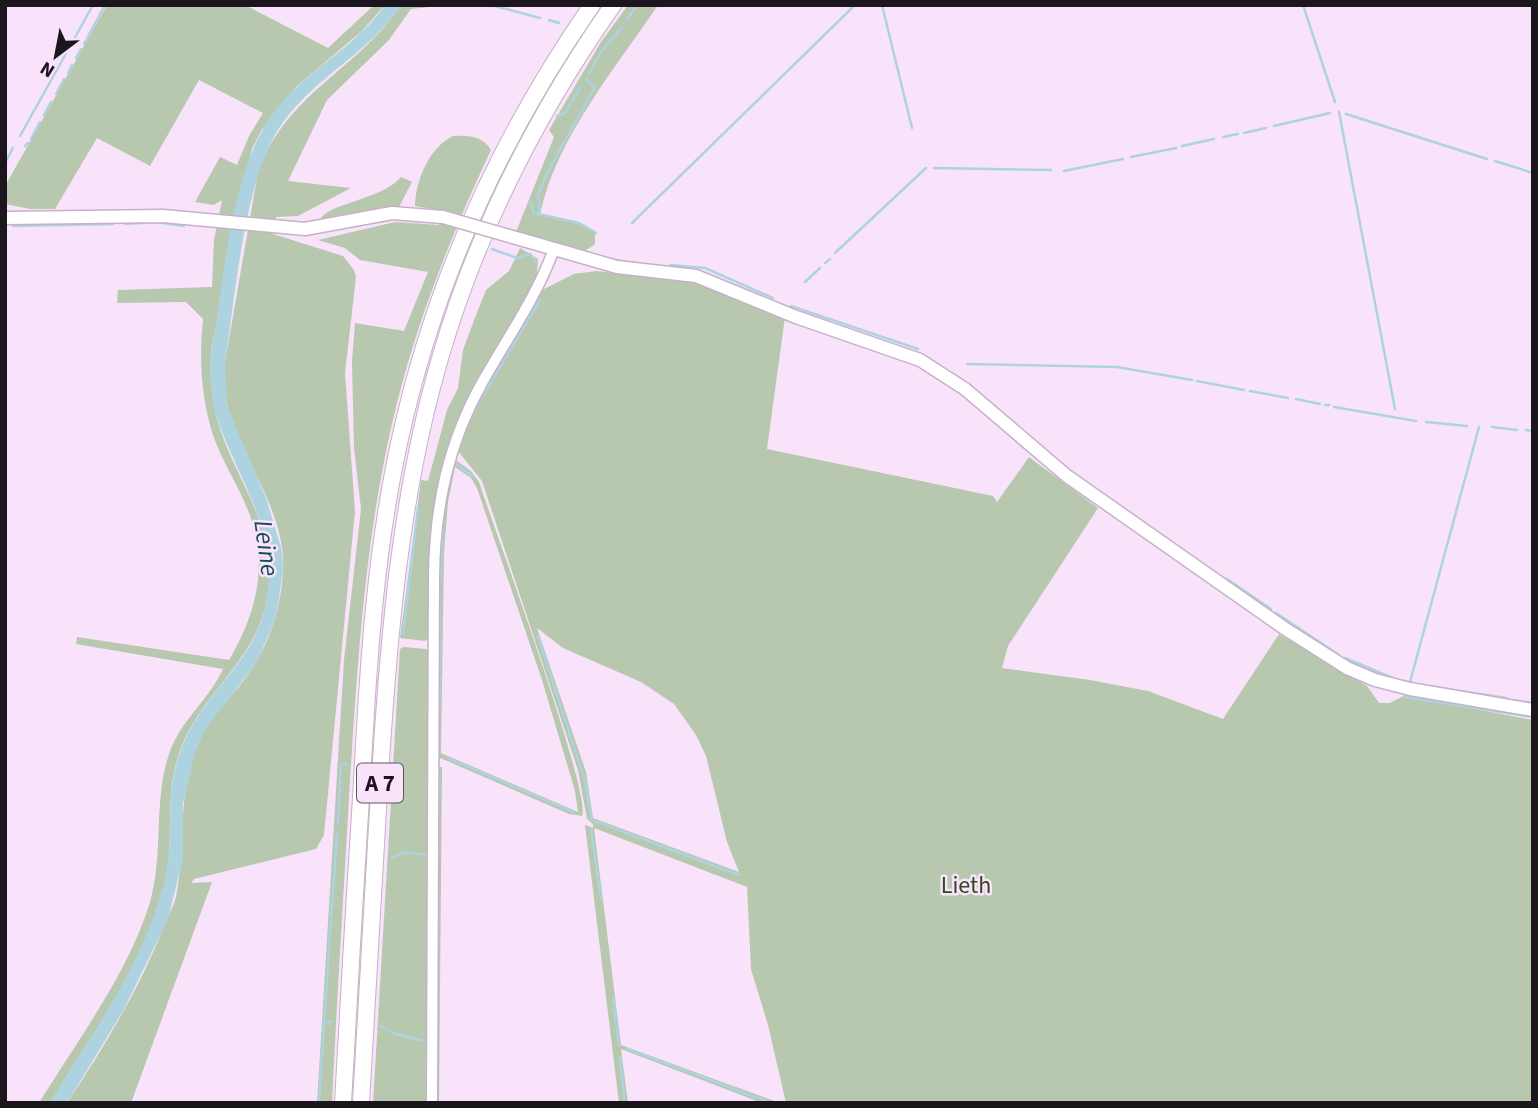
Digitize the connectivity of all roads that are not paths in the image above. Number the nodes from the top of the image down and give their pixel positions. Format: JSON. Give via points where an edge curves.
{"nodes":[{"id":1,"x":592,"y":5,"type":"edge"},
{"id":2,"x":613,"y":5,"type":"edge"},
{"id":3,"x":5,"y":218,"type":"edge"},
{"id":4,"x":554,"y":249,"type":"junction"},
{"id":5,"x":1533,"y":710,"type":"edge"},
{"id":6,"x":343,"y":1103,"type":"edge"},
{"id":7,"x":361,"y":1103,"type":"edge"},
{"id":8,"x":432,"y":1103,"type":"edge"}],
"edges":[{"from":1,"to":6,"type":"highway","number":"A 7","via":[[523,114],[477,207],[428,337],[400,437],[371,639]]},
{"from":2,"to":7,"type":"highway","number":"A 7","via":[[555,94],[493,215],[453,317],[422,427],[391,610]]},
{"from":3,"to":4,"type":"main road","bridge":true,"via":[[146,215],[305,229],[392,213],[443,217]]},
{"from":4,"to":5,"type":"main road","via":[[617,267],[696,276],[796,317],[920,359],[956,382],[1030,447],[1101,500],[1347,668],[1410,689]]},
{"from":4,"to":8,"type":"street","via":[[534,296],[466,415],[451,453],[438,510]]}]}
